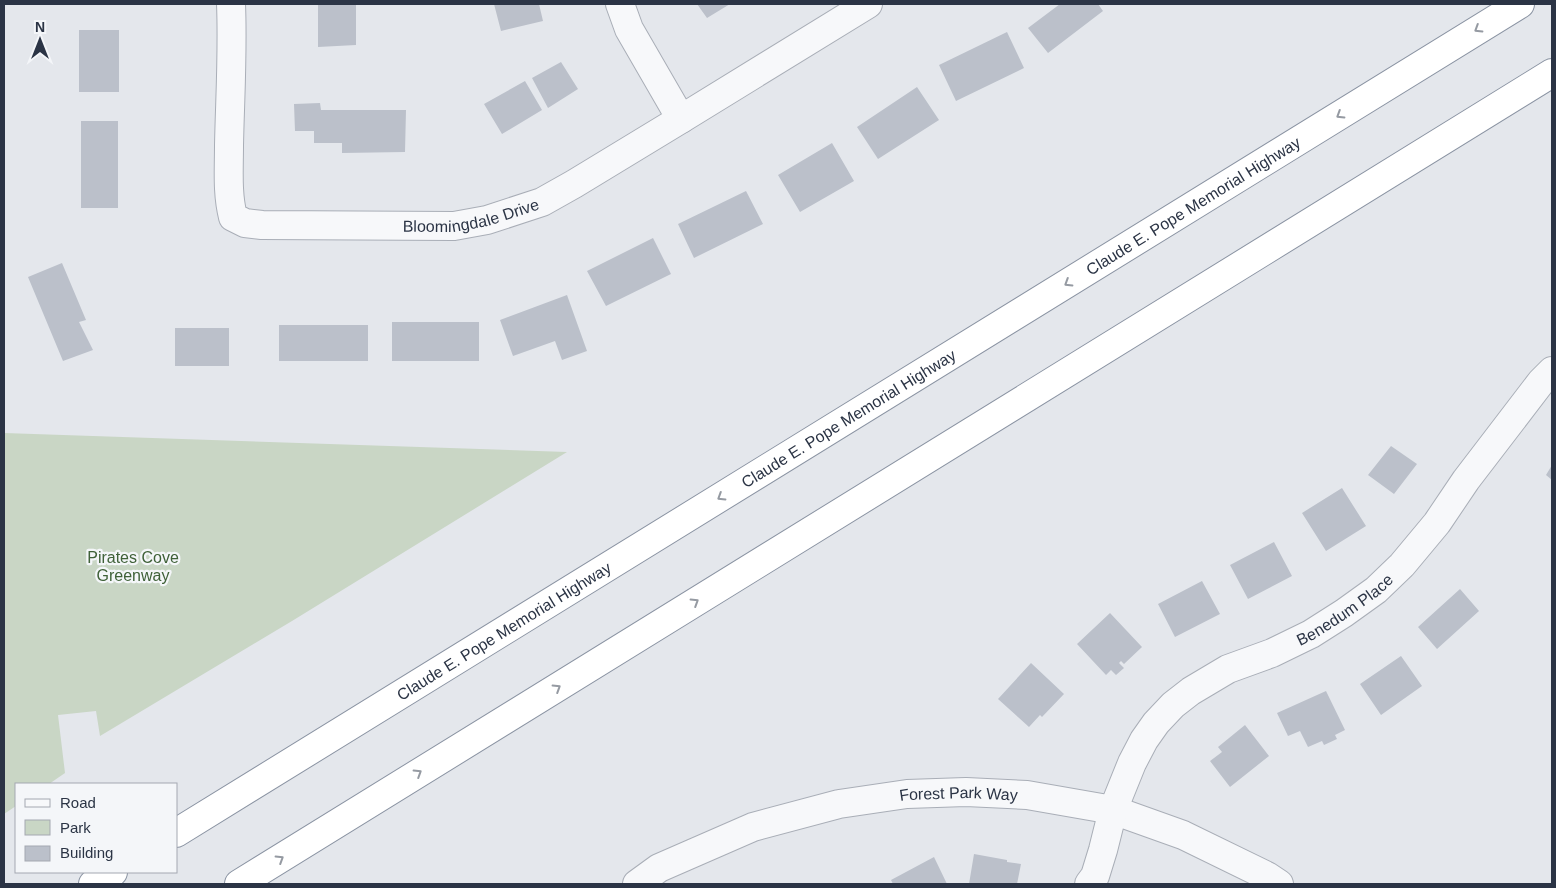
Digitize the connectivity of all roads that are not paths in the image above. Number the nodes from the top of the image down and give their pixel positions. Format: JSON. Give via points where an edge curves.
{"nodes":[{"id":1,"x":232,"y":4,"type":"edge"},
{"id":2,"x":620,"y":4,"type":"edge"},
{"id":3,"x":868,"y":4,"type":"edge"},
{"id":4,"x":1520,"y":4,"type":"edge"},
{"id":5,"x":1552,"y":73,"type":"edge"},
{"id":6,"x":682,"y":119,"type":"junction"},
{"id":7,"x":1552,"y":371,"type":"edge"},
{"id":8,"x":1113,"y":810,"type":"junction"},
{"id":9,"x":178,"y":832,"type":"edge"},
{"id":10,"x":111,"y":873,"type":"edge"},
{"id":11,"x":93,"y":884,"type":"edge"},
{"id":12,"x":239,"y":884,"type":"edge"},
{"id":13,"x":637,"y":884,"type":"edge"},
{"id":14,"x":1090,"y":884,"type":"edge"},
{"id":15,"x":1279,"y":884,"type":"edge"}],
"edges":[{"from":1,"to":6,"type":"street","name":"Bloomingdale Drive","via":[[229,200],[233,218],[245,223],[454,226],[487,220],[542,202]]},
{"from":2,"to":6,"type":"street","via":[[629,29]]},
{"from":3,"to":6,"type":"street","name":"Bloomingdale Drive"},
{"from":4,"to":9,"type":"highway","name":"Claude E. Pope Memorial Highway","one_way":true},
{"from":12,"to":5,"type":"highway","one_way":true},
{"from":7,"to":8,"type":"street","name":"Benedum Place","via":[[1466,480],[1437,523],[1376,590],[1311,634],[1228,669],[1191,690],[1173,705],[1144,740]]},
{"from":8,"to":13,"type":"street","name":"Forest Park Way","via":[[1027,795],[966,792],[907,794],[839,804],[753,827],[659,868]]},
{"from":8,"to":14,"type":"street","name":"Benedum Place","via":[[1096,876]]},
{"from":8,"to":15,"type":"street","name":"Forest Park Way","via":[[1183,835]]},
{"from":10,"to":11,"type":"highway"}]}
